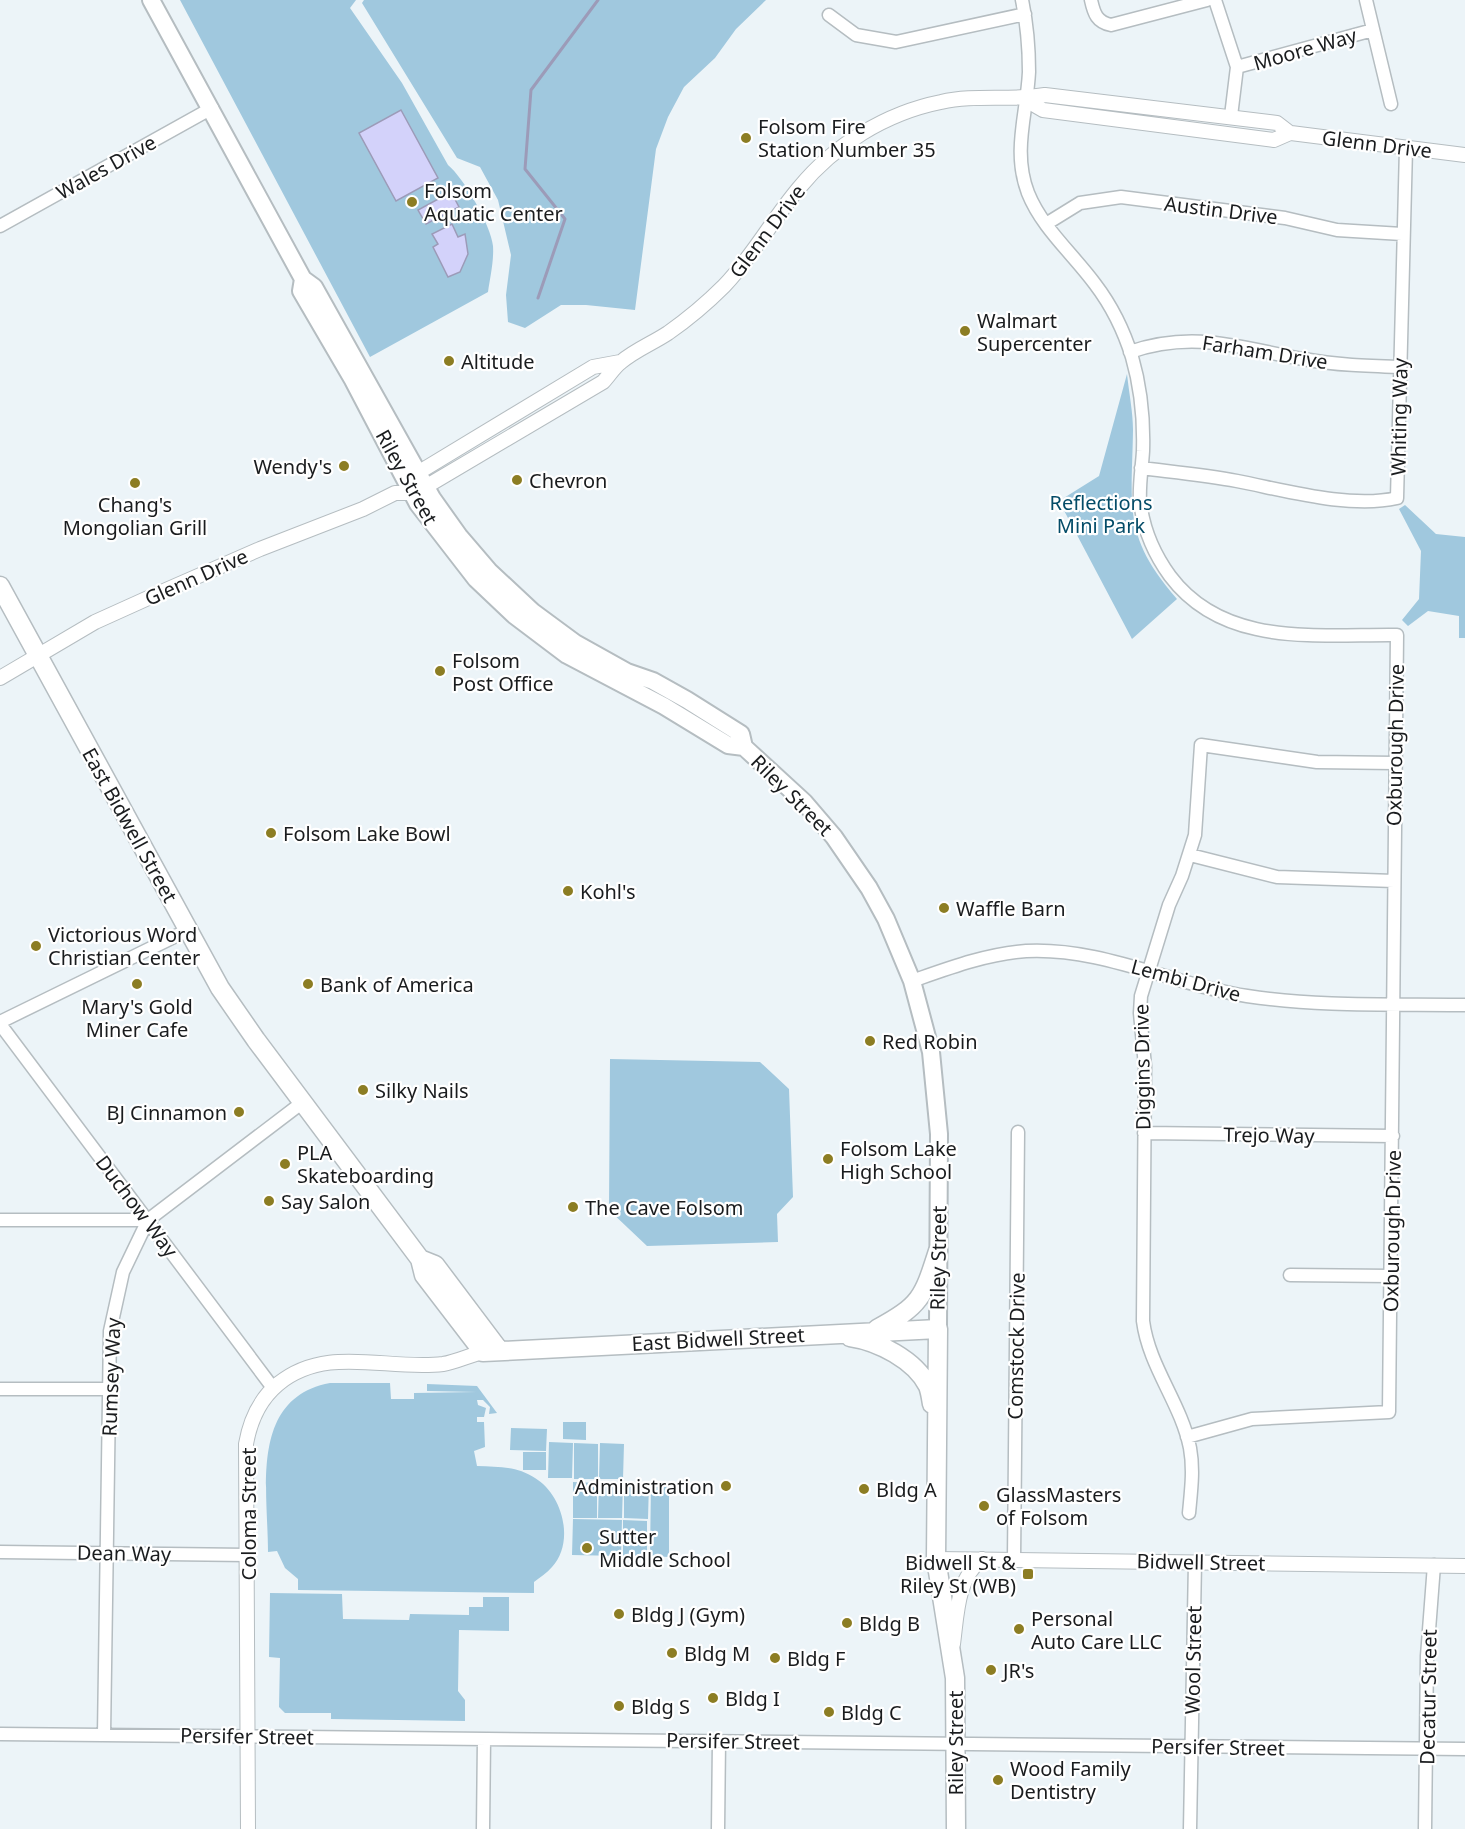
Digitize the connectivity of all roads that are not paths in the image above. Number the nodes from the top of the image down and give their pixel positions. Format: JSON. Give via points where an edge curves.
{"nodes":[{"id":1,"x":151,"y":0,"type":"edge"},
{"id":2,"x":1022,"y":0,"type":"edge"},
{"id":3,"x":1091,"y":0,"type":"edge"},
{"id":4,"x":1207,"y":0,"type":"edge"},
{"id":5,"x":1215,"y":0,"type":"edge"},
{"id":6,"x":1366,"y":0,"type":"edge"},
{"id":7,"x":1025,"y":14,"type":"junction"},
{"id":8,"x":829,"y":15,"type":"dead end"},
{"id":9,"x":1373,"y":30,"type":"junction"},
{"id":10,"x":1237,"y":67,"type":"junction"},
{"id":11,"x":1024,"y":99,"type":"junction"},
{"id":12,"x":1391,"y":104,"type":"dead end"},
{"id":13,"x":212,"y":108,"type":"junction"},
{"id":14,"x":1232,"y":116,"type":"junction"},
{"id":15,"x":1290,"y":133,"type":"junction"},
{"id":16,"x":1406,"y":148,"type":"junction"},
{"id":17,"x":1465,"y":155,"type":"edge"},
{"id":18,"x":1046,"y":224,"type":"junction"},
{"id":19,"x":0,"y":226,"type":"edge"},
{"id":20,"x":1402,"y":234,"type":"junction"},
{"id":21,"x":1130,"y":352,"type":"junction"},
{"id":22,"x":620,"y":362,"type":"junction"},
{"id":23,"x":593,"y":367,"type":"junction"},
{"id":24,"x":1400,"y":367,"type":"junction"},
{"id":25,"x":551,"y":412,"type":"junction"},
{"id":26,"x":1141,"y":468,"type":"junction"},
{"id":27,"x":413,"y":484,"type":"junction"},
{"id":28,"x":0,"y":586,"type":"edge"},
{"id":29,"x":39,"y":657,"type":"junction"},
{"id":30,"x":0,"y":678,"type":"edge"},
{"id":31,"x":635,"y":692,"type":"junction"},
{"id":32,"x":721,"y":720,"type":"junction"},
{"id":33,"x":744,"y":747,"type":"junction"},
{"id":34,"x":1395,"y":763,"type":"junction"},
{"id":35,"x":1190,"y":855,"type":"junction"},
{"id":36,"x":1394,"y":881,"type":"junction"},
{"id":37,"x":188,"y":930,"type":"junction"},
{"id":38,"x":1146,"y":972,"type":"junction"},
{"id":39,"x":912,"y":981,"type":"junction"},
{"id":40,"x":1395,"y":1004,"type":"junction"},
{"id":41,"x":1465,"y":1005,"type":"edge"},
{"id":42,"x":0,"y":1023,"type":"edge"},
{"id":43,"x":303,"y":1102,"type":"junction"},
{"id":44,"x":1018,"y":1132,"type":"dead end"},
{"id":45,"x":1144,"y":1133,"type":"junction"},
{"id":46,"x":1393,"y":1136,"type":"junction"},
{"id":47,"x":0,"y":1220,"type":"edge"},
{"id":48,"x":148,"y":1220,"type":"junction"},
{"id":49,"x":938,"y":1251,"type":"junction"},
{"id":50,"x":1290,"y":1275,"type":"dead end"},
{"id":51,"x":1391,"y":1276,"type":"junction"},
{"id":52,"x":938,"y":1329,"type":"junction"},
{"id":53,"x":873,"y":1332,"type":"junction"},
{"id":54,"x":821,"y":1334,"type":"junction"},
{"id":55,"x":491,"y":1351,"type":"junction"},
{"id":56,"x":273,"y":1388,"type":"junction"},
{"id":57,"x":0,"y":1389,"type":"edge"},
{"id":58,"x":109,"y":1389,"type":"junction"},
{"id":59,"x":936,"y":1434,"type":"junction"},
{"id":60,"x":1187,"y":1437,"type":"junction"},
{"id":61,"x":1189,"y":1514,"type":"dead end"},
{"id":62,"x":0,"y":1552,"type":"edge"},
{"id":63,"x":105,"y":1553,"type":"junction"},
{"id":64,"x":248,"y":1556,"type":"junction"},
{"id":65,"x":936,"y":1559,"type":"junction"},
{"id":66,"x":982,"y":1559,"type":"junction"},
{"id":67,"x":1014,"y":1560,"type":"junction"},
{"id":68,"x":1195,"y":1562,"type":"junction"},
{"id":69,"x":1434,"y":1565,"type":"junction"},
{"id":70,"x":1465,"y":1566,"type":"edge"},
{"id":71,"x":951,"y":1652,"type":"junction"},
{"id":72,"x":0,"y":1734,"type":"edge"},
{"id":73,"x":104,"y":1735,"type":"junction"},
{"id":74,"x":248,"y":1736,"type":"junction"},
{"id":75,"x":484,"y":1739,"type":"junction"},
{"id":76,"x":719,"y":1741,"type":"junction"},
{"id":77,"x":956,"y":1746,"type":"junction"},
{"id":78,"x":1191,"y":1746,"type":"junction"},
{"id":79,"x":1426,"y":1749,"type":"junction"},
{"id":80,"x":1465,"y":1749,"type":"edge"},
{"id":81,"x":248,"y":1829,"type":"edge"},
{"id":82,"x":483,"y":1829,"type":"edge"},
{"id":83,"x":718,"y":1829,"type":"edge"},
{"id":84,"x":956,"y":1829,"type":"edge"},
{"id":85,"x":1190,"y":1829,"type":"edge"},
{"id":86,"x":1425,"y":1829,"type":"edge"}],
"edges":[{"from":1,"to":13,"type":"main road","name":"Riley Street"},
{"from":2,"to":7,"type":"street","name":"Oxburough Drive"},
{"from":3,"to":4,"type":"street","via":[[1094,14],[1102,23],[1111,25]]},
{"from":5,"to":10,"type":"street"},
{"from":6,"to":9,"type":"street"},
{"from":7,"to":8,"type":"street","via":[[896,42],[856,35]]},
{"from":7,"to":11,"type":"street","name":"Oxburough Drive","via":[[1029,75]]},
{"from":9,"to":10,"type":"street","name":"Moore Way"},
{"from":9,"to":12,"type":"street"},
{"from":10,"to":14,"type":"street"},
{"from":11,"to":14,"type":"street","name":"Glenn Drive","via":[[1045,95]]},
{"from":11,"to":15,"type":"street","name":"Glenn Drive","via":[[1043,110],[1274,140]]},
{"from":11,"to":18,"type":"street","name":"Oxburough Drive","via":[[1019,141],[1023,176],[1035,208]]},
{"from":11,"to":22,"type":"street","name":"Glenn Drive","via":[[991,97],[938,102],[903,113],[850,141],[810,174],[749,258],[703,307],[668,334]]},
{"from":13,"to":19,"type":"street","name":"Wales Drive"},
{"from":13,"to":27,"type":"main road","name":"Riley Street","via":[[303,279],[314,287]]},
{"from":14,"to":15,"type":"street","via":[[1233,124],[1239,127]]},
{"from":15,"to":16,"type":"street","name":"Glenn Drive"},
{"from":16,"to":17,"type":"street","name":"Glenn Drive"},
{"from":16,"to":20,"type":"street","name":"Whiting Way"},
{"from":18,"to":20,"type":"street","name":"Austin Drive","via":[[1080,203],[1111,197],[1286,218],[1337,230]]},
{"from":18,"to":21,"type":"street","name":"Oxburough Drive","via":[[1095,284],[1118,321]]},
{"from":20,"to":24,"type":"street","name":"Whiting Way"},
{"from":21,"to":24,"type":"street","name":"Farham Drive","via":[[1186,340],[1267,350],[1341,365]]},
{"from":21,"to":26,"type":"street","name":"Oxburough Drive","via":[[1142,401]]},
{"from":22,"to":23,"type":"street","name":"Glenn Drive"},
{"from":22,"to":25,"type":"street","name":"Glenn Drive","via":[[603,382]]},
{"from":23,"to":25,"type":"street","via":[[584,384],[556,401]]},
{"from":23,"to":27,"type":"street","name":"Glenn Drive"},
{"from":24,"to":26,"type":"street","name":"Whiting Way","via":[[1397,498],[1380,502],[1316,496]]},
{"from":25,"to":27,"type":"street","name":"Glenn Drive"},
{"from":26,"to":34,"type":"street","name":"Oxburough Drive","via":[[1143,515],[1155,552],[1176,584],[1205,609],[1239,626],[1269,633],[1397,636]]},
{"from":27,"to":29,"type":"street","name":"Glenn Drive","via":[[363,509],[95,622]]},
{"from":27,"to":31,"type":"main road","name":"Riley Street","via":[[424,513],[463,563],[514,615],[567,655]]},
{"from":27,"to":32,"type":"main road","name":"Riley Street","via":[[489,570],[533,612],[598,657],[652,681]]},
{"from":28,"to":29,"type":"main road","name":"East Bidwell Street"},
{"from":29,"to":30,"type":"street","name":"Glenn Drive"},
{"from":29,"to":37,"type":"main road","name":"East Bidwell Street"},
{"from":31,"to":32,"type":"main road","via":[[657,693],[707,721]]},
{"from":31,"to":33,"type":"main road","name":"Riley Street","via":[[728,745]]},
{"from":32,"to":33,"type":"main road","name":"Riley Street","via":[[741,734]]},
{"from":33,"to":39,"type":"main road","name":"Riley Street","via":[[804,802],[850,858],[886,919]]},
{"from":34,"to":35,"type":"street","name":"Diggins Drive","via":[[1317,762],[1201,745],[1198,815]]},
{"from":34,"to":36,"type":"street","name":"Oxburough Drive"},
{"from":35,"to":36,"type":"street","via":[[1277,877]]},
{"from":35,"to":38,"type":"street","name":"Diggins Drive"},
{"from":36,"to":40,"type":"street","name":"Oxburough Drive"},
{"from":37,"to":42,"type":"street"},
{"from":37,"to":43,"type":"main road","name":"East Bidwell Street","via":[[236,1012]]},
{"from":38,"to":39,"type":"street","name":"Lembi Drive","via":[[1078,953],[1025,951],[973,960]]},
{"from":38,"to":40,"type":"street","name":"Lembi Drive","via":[[1250,997]]},
{"from":38,"to":45,"type":"street","name":"Diggins Drive","via":[[1140,1013],[1145,1066]]},
{"from":39,"to":49,"type":"main road","name":"Riley Street","via":[[931,1052],[938,1099]]},
{"from":40,"to":41,"type":"street","name":"Lembi Drive"},
{"from":40,"to":46,"type":"street","name":"Oxburough Drive"},
{"from":42,"to":48,"type":"street","name":"Duchow Way"},
{"from":43,"to":48,"type":"street","name":"Rumsey Way"},
{"from":43,"to":55,"type":"main road","name":"East Bidwell Street","via":[[420,1259],[435,1265]]},
{"from":44,"to":67,"type":"street","name":"Comstock Drive"},
{"from":45,"to":46,"type":"street","name":"Trejo Way"},
{"from":45,"to":60,"type":"street","name":"Diggins Drive","via":[[1145,1336],[1150,1356]]},
{"from":46,"to":51,"type":"street","name":"Oxburough Drive"},
{"from":47,"to":48,"type":"street"},
{"from":48,"to":56,"type":"street","name":"Duchow Way"},
{"from":48,"to":58,"type":"street","name":"Rumsey Way","via":[[116,1292],[110,1331]]},
{"from":49,"to":52,"type":"main road","name":"Riley Street"},
{"from":49,"to":53,"type":"main road","via":[[921,1299],[908,1312]]},
{"from":50,"to":51,"type":"street"},
{"from":51,"to":60,"type":"street","name":"Oxburough Drive","via":[[1389,1412],[1252,1419]]},
{"from":52,"to":53,"type":"main road","name":"East Bidwell Street"},
{"from":52,"to":59,"type":"main road","name":"Riley Street"},
{"from":53,"to":54,"type":"main road","name":"East Bidwell Street"},
{"from":54,"to":55,"type":"main road","name":"East Bidwell Street"},
{"from":54,"to":59,"type":"main road","via":[[858,1338],[893,1353],[913,1367],[928,1386]]},
{"from":55,"to":56,"type":"street","name":"Coloma Street","via":[[444,1364],[323,1362]]},
{"from":56,"to":64,"type":"street","name":"Coloma Street","via":[[259,1407],[246,1444]]},
{"from":57,"to":58,"type":"street"},
{"from":58,"to":63,"type":"street","name":"Rumsey Way"},
{"from":59,"to":65,"type":"main road","name":"Riley Street"},
{"from":60,"to":61,"type":"street","name":"Diggins Drive","via":[[1192,1465]]},
{"from":62,"to":63,"type":"street","name":"Dean Way"},
{"from":63,"to":64,"type":"street","name":"Dean Way"},
{"from":63,"to":73,"type":"street","name":"Rumsey Way"},
{"from":64,"to":74,"type":"street","name":"Coloma Street"},
{"from":65,"to":66,"type":"street","name":"Bidwell Street"},
{"from":65,"to":71,"type":"main road","name":"Riley Street"},
{"from":66,"to":67,"type":"street","name":"Bidwell Street"},
{"from":66,"to":71,"type":"street","via":[[964,1583]]},
{"from":67,"to":68,"type":"street","name":"Bidwell Street"},
{"from":68,"to":69,"type":"street","name":"Bidwell Street"},
{"from":68,"to":78,"type":"street","name":"Wool Street"},
{"from":69,"to":70,"type":"street","name":"Bidwell Street"},
{"from":69,"to":79,"type":"street","name":"Decatur Street","via":[[1427,1656]]},
{"from":71,"to":77,"type":"main road","name":"Riley Street"},
{"from":72,"to":73,"type":"street","name":"Persifer Street"},
{"from":73,"to":74,"type":"street","name":"Persifer Street"},
{"from":74,"to":75,"type":"street","name":"Persifer Street"},
{"from":74,"to":81,"type":"street","name":"Coloma Street"},
{"from":75,"to":76,"type":"street","name":"Persifer Street"},
{"from":75,"to":82,"type":"street"},
{"from":76,"to":77,"type":"street","name":"Persifer Street"},
{"from":76,"to":83,"type":"street"},
{"from":77,"to":78,"type":"street","name":"Persifer Street"},
{"from":77,"to":84,"type":"main road","name":"Riley Street"},
{"from":78,"to":79,"type":"street","name":"Persifer Street"},
{"from":78,"to":85,"type":"street","name":"Wool Street"},
{"from":79,"to":80,"type":"street","name":"Persifer Street"},
{"from":79,"to":86,"type":"street","name":"Decatur Street"}]}
